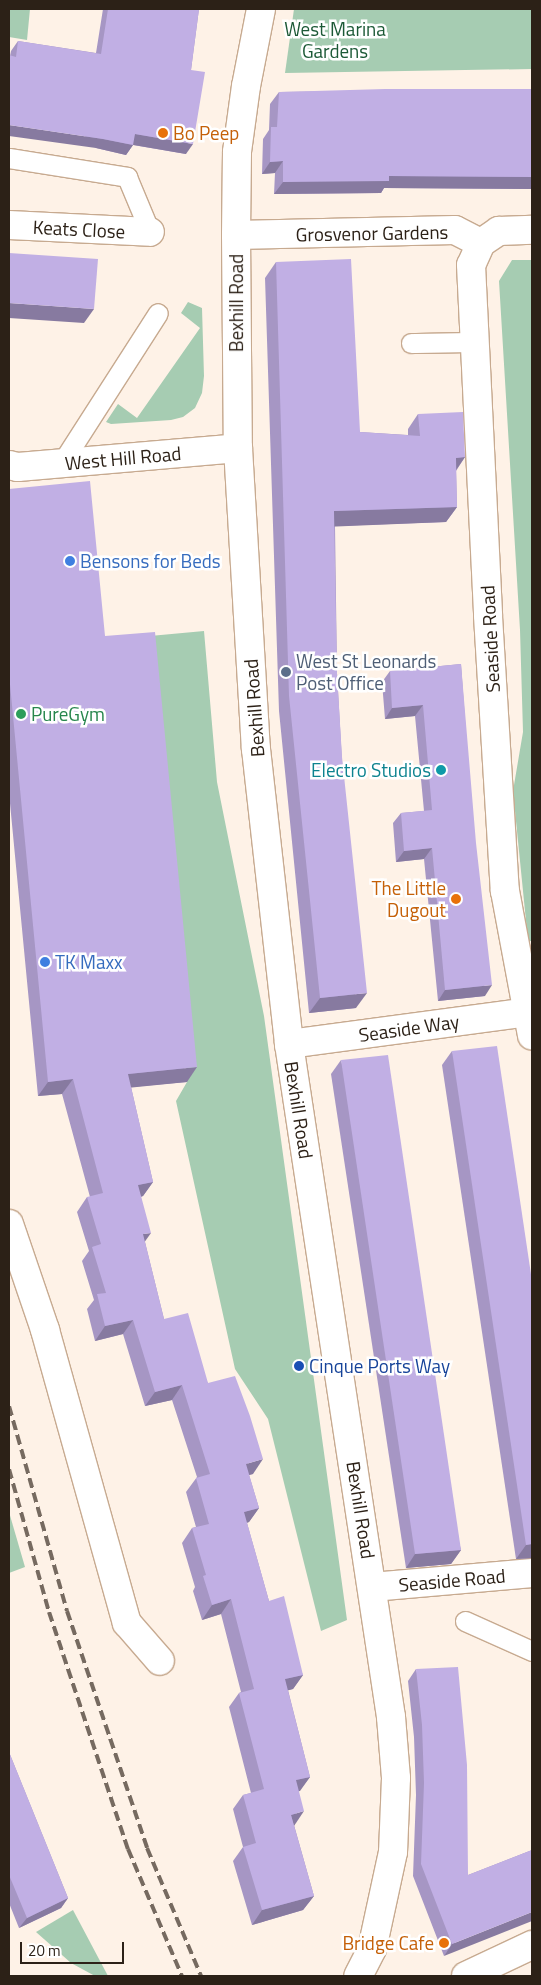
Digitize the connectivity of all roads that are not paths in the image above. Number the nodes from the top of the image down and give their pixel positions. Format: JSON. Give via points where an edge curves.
{"nodes":[{"id":1,"x":261,"y":9,"type":"edge"},
{"id":2,"x":9,"y":158,"type":"edge"},
{"id":3,"x":9,"y":225,"type":"edge"},
{"id":4,"x":532,"y":230,"type":"edge"},
{"id":5,"x":150,"y":232,"type":"joint"},
{"id":6,"x":236,"y":235,"type":"junction"},
{"id":7,"x":481,"y":243,"type":"junction"},
{"id":8,"x":158,"y":314,"type":"dead end"},
{"id":9,"x":475,"y":342,"type":"junction"},
{"id":10,"x":411,"y":343,"type":"dead end"},
{"id":11,"x":238,"y":448,"type":"junction"},
{"id":12,"x":9,"y":464,"type":"edge"},
{"id":13,"x":61,"y":464,"type":"junction"},
{"id":14,"x":530,"y":1024,"type":"edge"},
{"id":15,"x":289,"y":1044,"type":"junction"},
{"id":16,"x":9,"y":1224,"type":"edge"},
{"id":17,"x":532,"y":1573,"type":"edge"},
{"id":18,"x":372,"y":1587,"type":"junction"},
{"id":19,"x":465,"y":1621,"type":"dead end"},
{"id":20,"x":532,"y":1651,"type":"edge"},
{"id":21,"x":160,"y":1661,"type":"dead end"},
{"id":22,"x":532,"y":1945,"type":"edge"},
{"id":23,"x":358,"y":1976,"type":"edge"},
{"id":24,"x":466,"y":1976,"type":"edge"}],
"edges":[{"from":1,"to":6,"type":"main road","name":"Bexhill Road","via":[[237,152]]},
{"from":2,"to":5,"type":"lane","via":[[127,177]]},
{"from":3,"to":5,"type":"main road","name":"Keats Close"},
{"from":4,"to":7,"type":"main road","via":[[499,231]]},
{"from":6,"to":7,"type":"main road","name":"Grosvenor Gardens","via":[[455,230]]},
{"from":6,"to":11,"type":"main road","name":"Bexhill Road"},
{"from":7,"to":9,"type":"main road","name":"Seaside Road","via":[[471,265]]},
{"from":8,"to":13,"type":"lane"},
{"from":9,"to":10,"type":"lane"},
{"from":9,"to":14,"type":"main road","name":"Seaside Road","via":[[505,891]]},
{"from":11,"to":13,"type":"main road","name":"West Hill Road"},
{"from":11,"to":15,"type":"main road","name":"Bexhill Road","via":[[256,749]]},
{"from":12,"to":13,"type":"main road","name":"West Hill Road","via":[[18,467]]},
{"from":14,"to":15,"type":"main road","name":"Seaside Way"},
{"from":15,"to":18,"type":"main road","name":"Bexhill Road"},
{"from":16,"to":21,"type":"main road","via":[[45,1330],[127,1623]]},
{"from":17,"to":18,"type":"main road","name":"Seaside Road"},
{"from":18,"to":23,"type":"main road","name":"Bexhill Road","via":[[391,1717],[396,1778],[393,1852],[372,1949]]},
{"from":19,"to":20,"type":"lane"},
{"from":22,"to":24,"type":"main road"}]}
